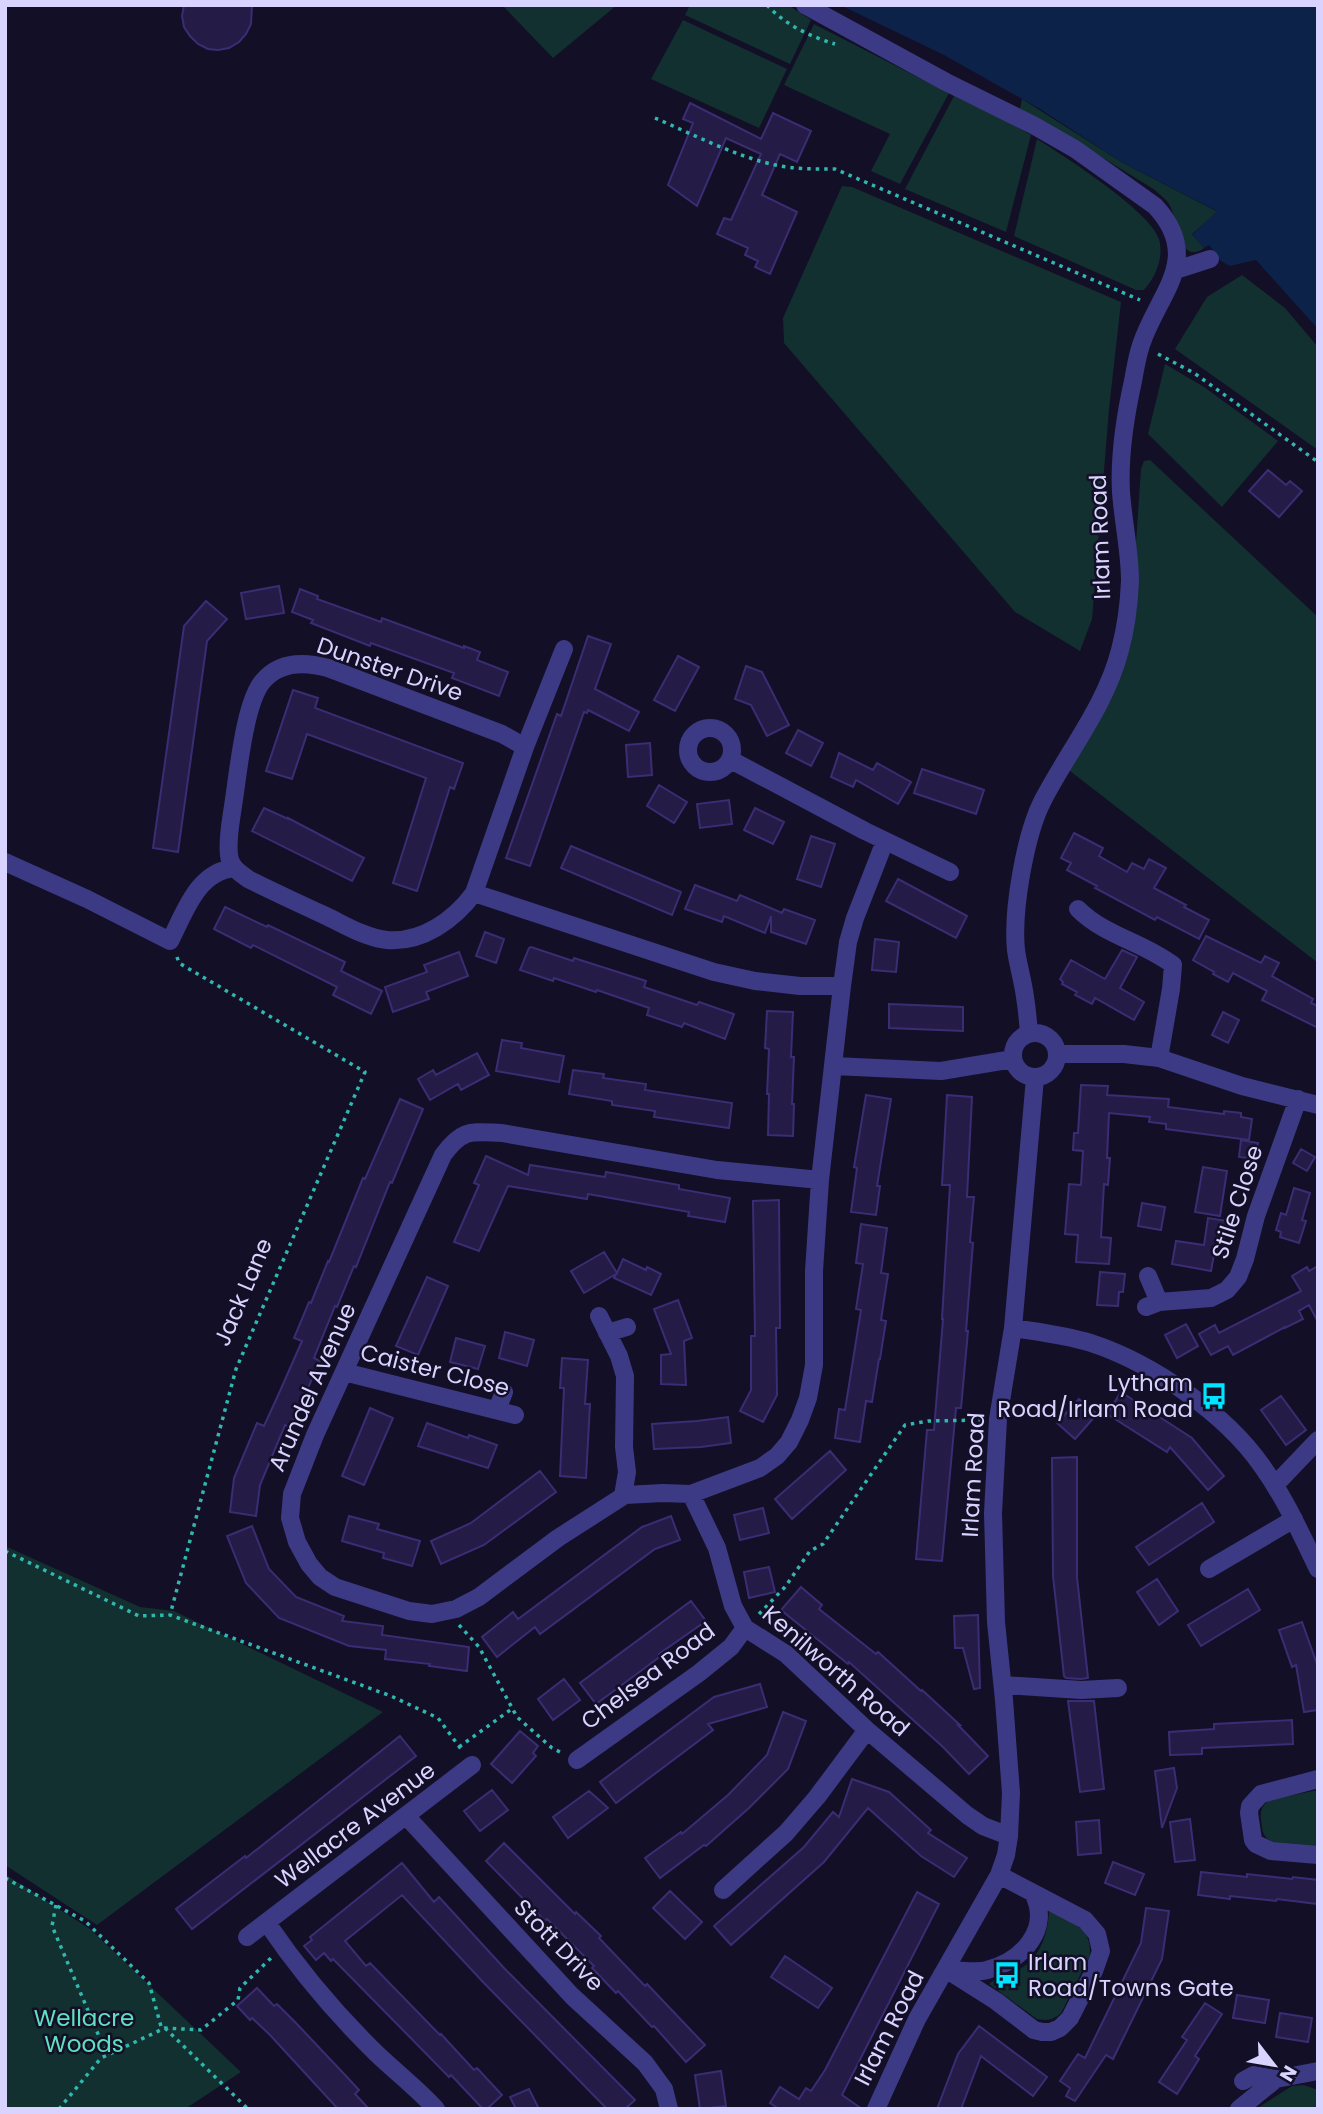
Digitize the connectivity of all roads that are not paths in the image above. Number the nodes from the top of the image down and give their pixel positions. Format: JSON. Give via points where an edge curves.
{"nodes":[{"id":1,"x":805,"y":5,"type":"edge"},
{"id":2,"x":1210,"y":259,"type":"dead end"},
{"id":3,"x":1175,"y":270,"type":"junction"},
{"id":4,"x":564,"y":649,"type":"dead end"},
{"id":5,"x":525,"y":747,"type":"junction"},
{"id":6,"x":731,"y":760,"type":"dead end"},
{"id":7,"x":885,"y":841,"type":"junction"},
{"id":8,"x":941,"y":861,"type":"dead end"},
{"id":9,"x":5,"y":862,"type":"edge"},
{"id":10,"x":233,"y":868,"type":"junction"},
{"id":11,"x":474,"y":893,"type":"junction"},
{"id":12,"x":1078,"y":909,"type":"dead end"},
{"id":13,"x":842,"y":986,"type":"junction"},
{"id":14,"x":1029,"y":1033,"type":"junction"},
{"id":15,"x":1057,"y":1054,"type":"junction"},
{"id":16,"x":1159,"y":1058,"type":"junction"},
{"id":17,"x":1013,"y":1059,"type":"junction"},
{"id":18,"x":834,"y":1066,"type":"junction"},
{"id":19,"x":1035,"y":1077,"type":"junction"},
{"id":20,"x":1298,"y":1099,"type":"junction"},
{"id":21,"x":1318,"y":1105,"type":"edge"},
{"id":22,"x":820,"y":1180,"type":"junction"},
{"id":23,"x":1148,"y":1276,"type":"dead end"},
{"id":24,"x":599,"y":1316,"type":"dead end"},
{"id":25,"x":627,"y":1327,"type":"dead end"},
{"id":26,"x":1013,"y":1328,"type":"junction"},
{"id":27,"x":607,"y":1333,"type":"junction"},
{"id":28,"x":344,"y":1372,"type":"junction"},
{"id":29,"x":504,"y":1392,"type":"dead end"},
{"id":30,"x":497,"y":1410,"type":"junction"},
{"id":31,"x":515,"y":1415,"type":"dead end"},
{"id":32,"x":1318,"y":1440,"type":"edge"},
{"id":33,"x":1275,"y":1485,"type":"junction"},
{"id":34,"x":691,"y":1494,"type":"junction"},
{"id":35,"x":623,"y":1496,"type":"junction"},
{"id":36,"x":1294,"y":1519,"type":"junction"},
{"id":37,"x":1209,"y":1569,"type":"dead end"},
{"id":38,"x":1318,"y":1569,"type":"edge"},
{"id":39,"x":745,"y":1628,"type":"junction"},
{"id":40,"x":1003,"y":1685,"type":"junction"},
{"id":41,"x":1118,"y":1688,"type":"dead end"},
{"id":42,"x":867,"y":1730,"type":"junction"},
{"id":43,"x":577,"y":1760,"type":"road end"},
{"id":44,"x":472,"y":1765,"type":"road end"},
{"id":45,"x":1318,"y":1779,"type":"edge"},
{"id":46,"x":407,"y":1817,"type":"junction"},
{"id":47,"x":1009,"y":1836,"type":"junction"},
{"id":48,"x":1318,"y":1855,"type":"edge"},
{"id":49,"x":999,"y":1875,"type":"junction"},
{"id":50,"x":723,"y":1890,"type":"dead end"},
{"id":51,"x":1033,"y":1893,"type":"junction"},
{"id":52,"x":267,"y":1923,"type":"junction"},
{"id":53,"x":247,"y":1937,"type":"dead end"},
{"id":54,"x":947,"y":1970,"type":"junction"},
{"id":55,"x":1318,"y":2071,"type":"edge"},
{"id":56,"x":1276,"y":2079,"type":"junction"},
{"id":57,"x":1243,"y":2081,"type":"dead end"},
{"id":58,"x":436,"y":2109,"type":"edge"},
{"id":59,"x":669,"y":2109,"type":"edge"},
{"id":60,"x":876,"y":2109,"type":"edge"},
{"id":61,"x":1240,"y":2109,"type":"edge"}],
"edges":[{"from":1,"to":3,"type":"street","via":[[1033,125],[1108,171],[1164,216],[1175,236]]},
{"from":2,"to":3,"type":"street"},
{"from":3,"to":14,"type":"street","name":"Irlam Road","via":[[1141,345],[1124,435],[1121,489],[1130,581],[1120,651],[1095,714],[1034,822],[1022,874],[1016,949]]},
{"from":4,"to":5,"type":"street"},
{"from":5,"to":10,"type":"street","name":"Dunster Drive","via":[[502,734],[328,668],[310,663],[276,671],[263,681],[242,743],[230,832]]},
{"from":5,"to":11,"type":"street"},
{"from":6,"to":7,"type":"street"},
{"from":7,"to":8,"type":"street"},
{"from":7,"to":13,"type":"street","name":"Arundel Avenue","via":[[855,918]]},
{"from":9,"to":10,"type":"street","via":[[170,941],[200,884]]},
{"from":10,"to":11,"type":"street","via":[[357,931],[386,940],[430,931]]},
{"from":11,"to":13,"type":"street","via":[[714,972],[800,986]]},
{"from":12,"to":16,"type":"street","via":[[1097,925],[1173,965]]},
{"from":13,"to":18,"type":"street","name":"Arundel Avenue"},
{"from":14,"to":15,"type":"street","via":[[1048,1037]]},
{"from":14,"to":17,"type":"street","via":[[1014,1046]]},
{"from":15,"to":16,"type":"street"},
{"from":15,"to":19,"type":"street","via":[[1053,1068]]},
{"from":16,"to":20,"type":"street"},
{"from":17,"to":18,"type":"street","via":[[941,1071]]},
{"from":17,"to":19,"type":"street","via":[[1023,1074]]},
{"from":18,"to":22,"type":"street","name":"Arundel Avenue"},
{"from":19,"to":26,"type":"street","name":"Irlam Road"},
{"from":20,"to":21,"type":"street"},
{"from":20,"to":23,"type":"street","name":"Stile Close","via":[[1245,1259],[1227,1290],[1211,1298],[1152,1305]]},
{"from":22,"to":28,"type":"street","name":"Arundel Avenue","via":[[717,1170],[502,1133],[461,1135],[443,1155]]},
{"from":22,"to":34,"type":"street","name":"Arundel Avenue","via":[[814,1365],[800,1420],[789,1442],[760,1468]]},
{"from":24,"to":27,"type":"street"},
{"from":25,"to":27,"type":"street"},
{"from":26,"to":33,"type":"street","via":[[1091,1343],[1166,1380],[1238,1437]]},
{"from":26,"to":40,"type":"street","name":"Irlam Road","via":[[998,1419],[993,1513]]},
{"from":27,"to":35,"type":"street","via":[[625,1376],[627,1472]]},
{"from":28,"to":30,"type":"street","name":"Caister Close"},
{"from":28,"to":35,"type":"street","name":"Arundel Avenue","via":[[292,1494],[290,1518],[309,1564],[335,1587],[409,1612],[456,1609],[479,1598]]},
{"from":29,"to":30,"type":"street"},
{"from":30,"to":31,"type":"street","name":"Caister Close"},
{"from":32,"to":33,"type":"street"},
{"from":33,"to":36,"type":"street"},
{"from":34,"to":35,"type":"street","name":"Arundel Avenue"},
{"from":34,"to":39,"type":"street","name":"Kenilworth Road","via":[[717,1548],[733,1606]]},
{"from":36,"to":37,"type":"street"},
{"from":36,"to":38,"type":"street"},
{"from":39,"to":42,"type":"street","name":"Kenilworth Road","via":[[786,1654]]},
{"from":39,"to":43,"type":"street","name":"Chelsea Road","via":[[731,1647],[699,1673]]},
{"from":40,"to":41,"type":"street"},
{"from":40,"to":47,"type":"street","name":"Irlam Road","via":[[1011,1793]]},
{"from":42,"to":47,"type":"street","name":"Kenilworth Road","via":[[967,1815]]},
{"from":42,"to":50,"type":"street","via":[[786,1833]]},
{"from":44,"to":46,"type":"street","name":"Wellacre Avenue"},
{"from":45,"to":48,"type":"street","via":[[1261,1794],[1249,1813],[1256,1844],[1271,1851]]},
{"from":46,"to":52,"type":"street","name":"Wellacre Avenue"},
{"from":46,"to":59,"type":"street","name":"Stott Drive","via":[[572,1996],[645,2063],[664,2089]]},
{"from":47,"to":49,"type":"street","name":"Irlam Road"},
{"from":49,"to":51,"type":"street","name":"Irlam Road"},
{"from":49,"to":54,"type":"street","name":"Irlam Road"},
{"from":51,"to":54,"type":"street","via":[[1039,1905],[1036,1934],[1019,1954],[986,1971]]},
{"from":51,"to":54,"type":"street","name":"Irlam Road","via":[[1085,1920],[1097,1934],[1101,1951],[1070,2018],[1060,2028],[1034,2030]]},
{"from":52,"to":53,"type":"street","name":"Wellacre Avenue"},
{"from":52,"to":58,"type":"street","via":[[327,2002]]},
{"from":54,"to":60,"type":"street","name":"Irlam Road","via":[[917,2019]]},
{"from":55,"to":56,"type":"street"},
{"from":56,"to":57,"type":"street","via":[[1254,2075]]},
{"from":56,"to":61,"type":"street"}]}
